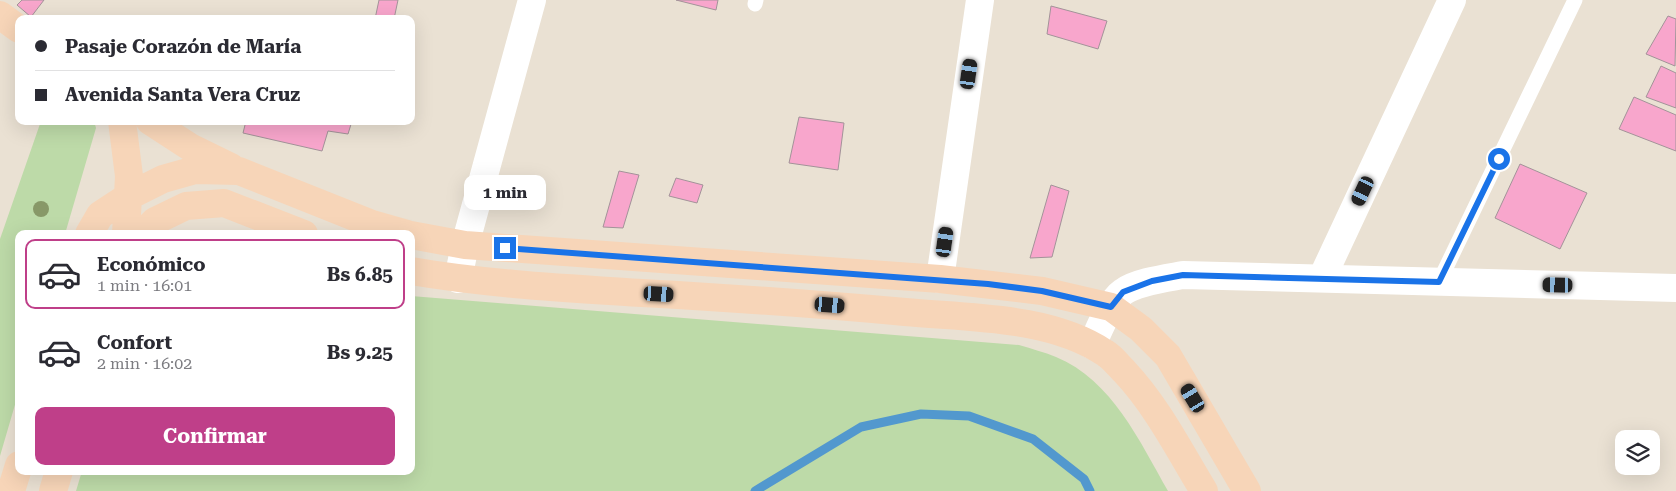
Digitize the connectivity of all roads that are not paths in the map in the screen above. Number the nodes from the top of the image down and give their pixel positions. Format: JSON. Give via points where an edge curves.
{"nodes":[{"id":1,"x":532,"y":0,"type":"edge"},
{"id":2,"x":980,"y":0,"type":"edge"},
{"id":3,"x":1452,"y":0,"type":"edge"},
{"id":4,"x":1575,"y":0,"type":"edge"},
{"id":5,"x":0,"y":15,"type":"edge"},
{"id":6,"x":15,"y":26,"type":"edge"},
{"id":7,"x":123,"y":125,"type":"edge"},
{"id":8,"x":156,"y":125,"type":"edge"},
{"id":9,"x":239,"y":171,"type":"junction"},
{"id":10,"x":129,"y":196,"type":"junction"},
{"id":11,"x":91,"y":230,"type":"edge"},
{"id":12,"x":126,"y":230,"type":"edge"},
{"id":13,"x":146,"y":230,"type":"edge"},
{"id":14,"x":293,"y":230,"type":"edge"},
{"id":15,"x":393,"y":230,"type":"edge"},
{"id":16,"x":415,"y":236,"type":"edge"},
{"id":17,"x":465,"y":245,"type":"junction"},
{"id":18,"x":415,"y":271,"type":"edge"},
{"id":19,"x":1322,"y":278,"type":"junction"},
{"id":20,"x":458,"y":279,"type":"junction"},
{"id":21,"x":940,"y":279,"type":"junction"},
{"id":22,"x":1439,"y":282,"type":"junction"},
{"id":23,"x":1676,"y":288,"type":"edge"},
{"id":24,"x":1111,"y":307,"type":"junction"},
{"id":25,"x":1092,"y":345,"type":"junction"},
{"id":26,"x":58,"y":475,"type":"edge"},
{"id":27,"x":53,"y":491,"type":"edge"},
{"id":28,"x":1204,"y":491,"type":"edge"},
{"id":29,"x":1247,"y":491,"type":"edge"}],
"edges":[{"from":1,"to":17,"type":"street"},
{"from":2,"to":21,"type":"street"},
{"from":3,"to":19,"type":"street"},
{"from":4,"to":22,"type":"lane"},
{"from":5,"to":6,"type":"main road"},
{"from":7,"to":10,"type":"main road"},
{"from":8,"to":9,"type":"main road","via":[[190,147]]},
{"from":9,"to":10,"type":"main road","via":[[195,170],[163,179]]},
{"from":9,"to":15,"type":"main road"},
{"from":10,"to":11,"type":"main road","via":[[100,216]]},
{"from":10,"to":12,"type":"main road"},
{"from":13,"to":14,"type":"main road","via":[[155,220],[186,206],[224,204]]},
{"from":16,"to":17,"type":"main road"},
{"from":17,"to":20,"type":"street"},
{"from":17,"to":21,"type":"main road"},
{"from":18,"to":20,"type":"main road"},
{"from":19,"to":22,"type":"street"},
{"from":19,"to":24,"type":"street","via":[[1183,275],[1152,281],[1123,292]]},
{"from":20,"to":25,"type":"main road","via":[[812,303],[1015,322],[1059,332]]},
{"from":21,"to":24,"type":"main road","via":[[1042,291]]},
{"from":22,"to":23,"type":"street"},
{"from":24,"to":25,"type":"street"},
{"from":24,"to":29,"type":"main road","via":[[1141,329],[1168,356]]},
{"from":25,"to":28,"type":"main road","via":[[1107,354],[1133,380],[1154,408]]},
{"from":26,"to":27,"type":"main road"}]}
